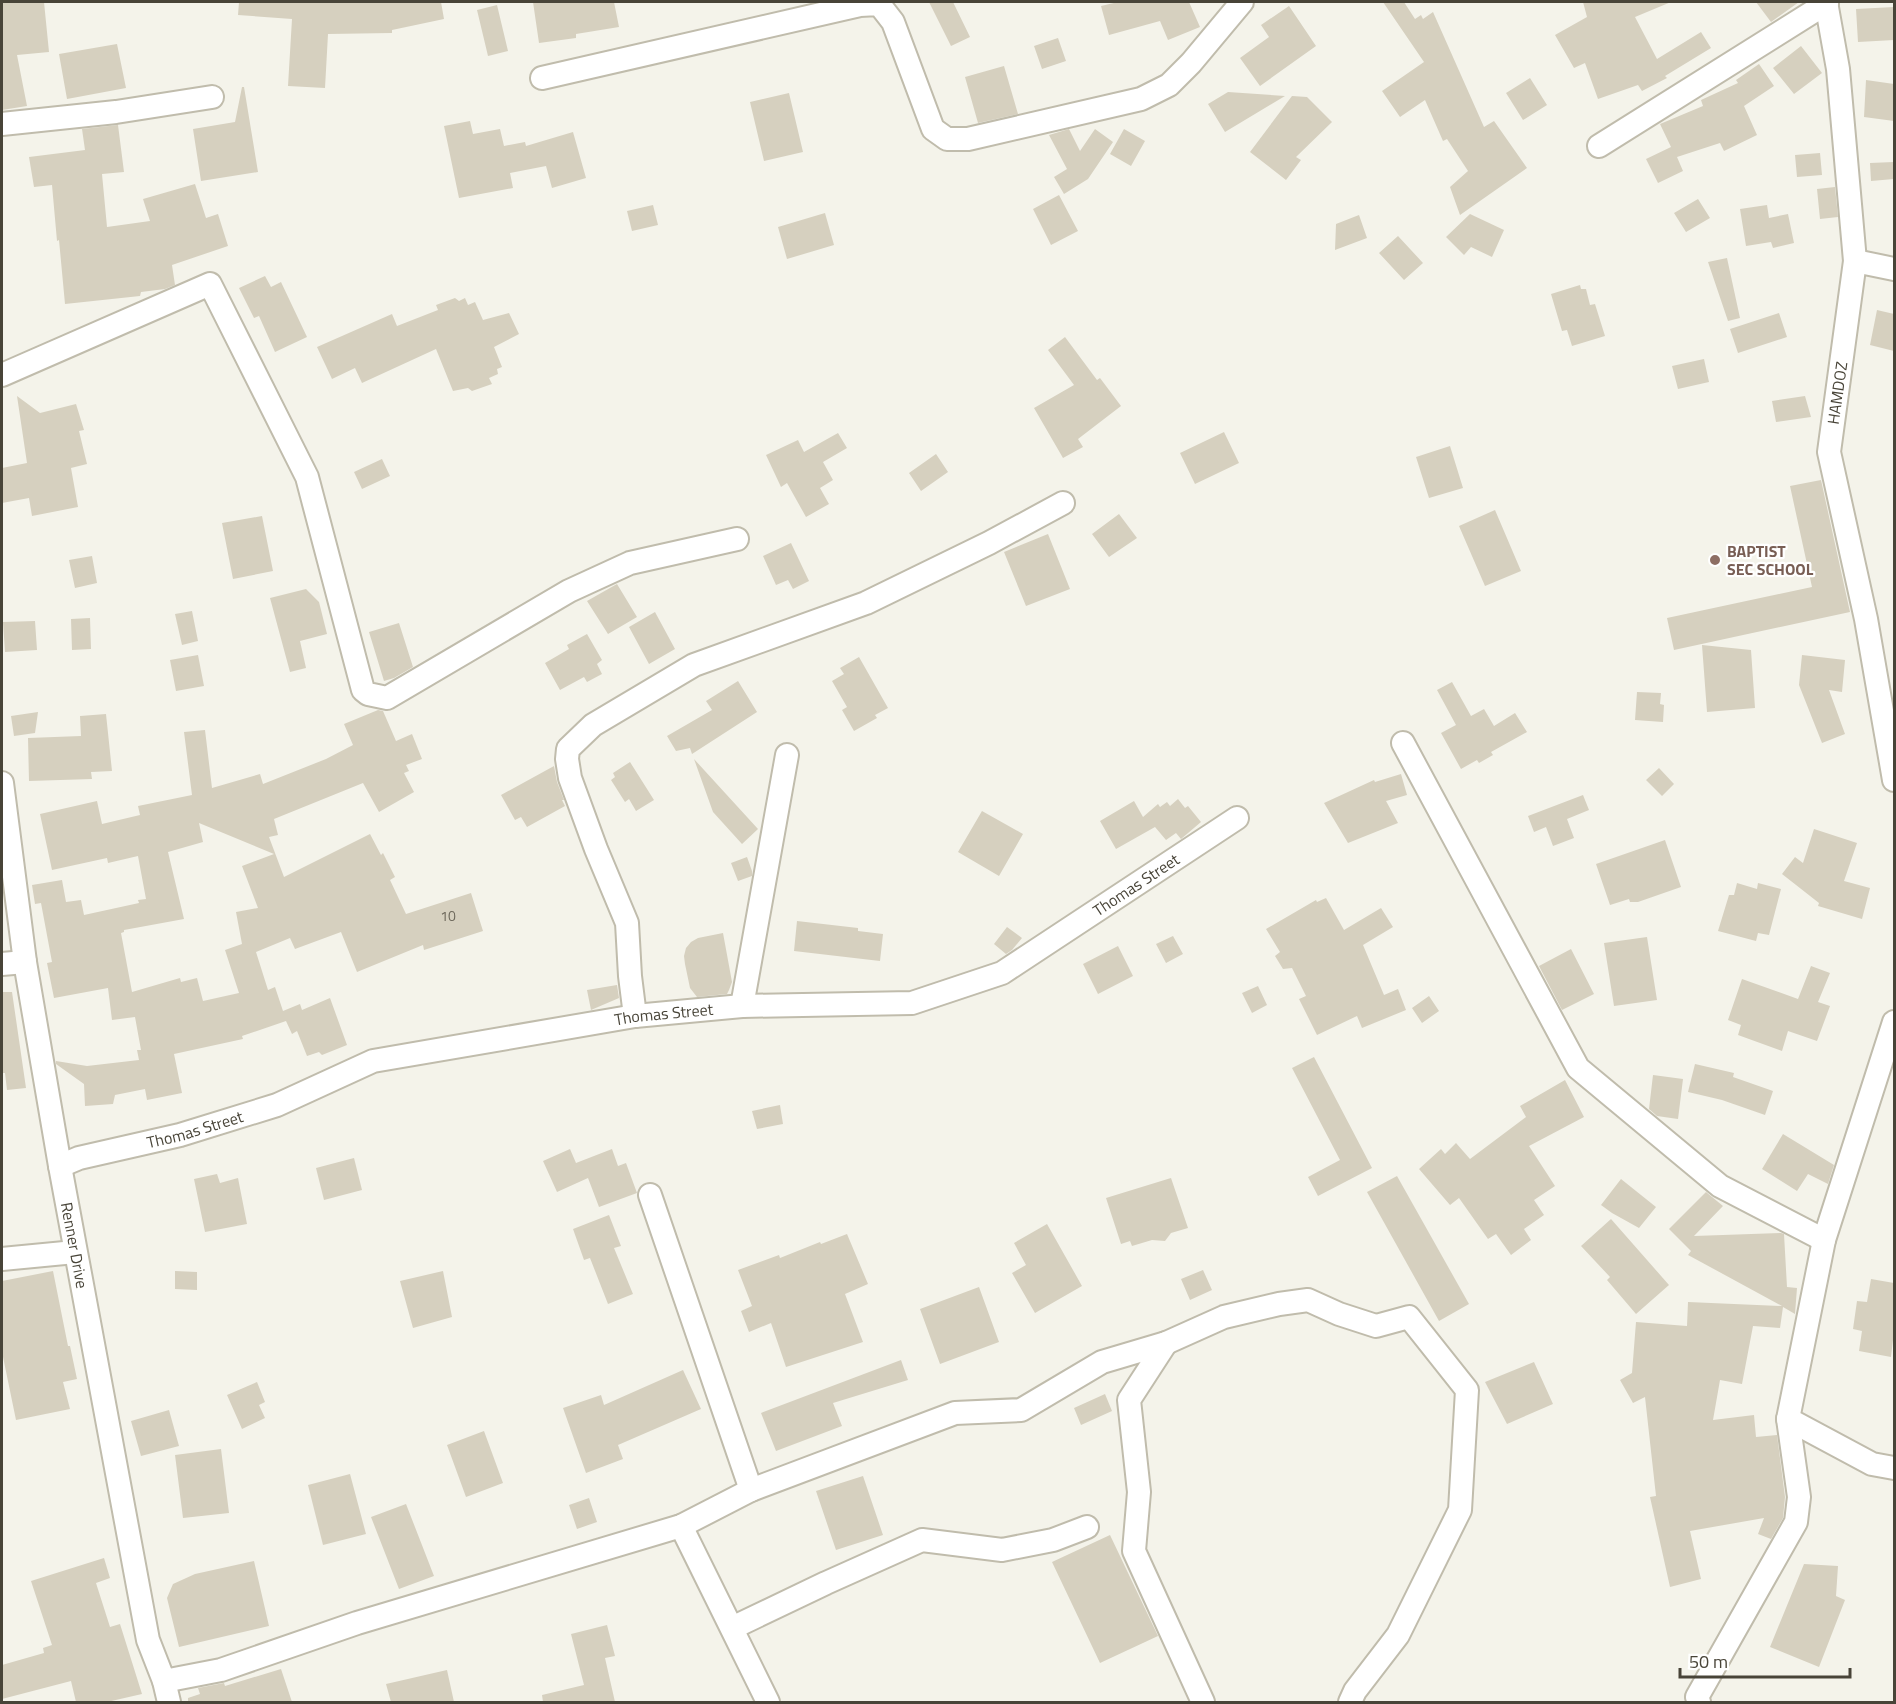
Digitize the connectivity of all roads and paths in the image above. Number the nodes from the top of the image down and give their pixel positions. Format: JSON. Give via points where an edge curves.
{"nodes":[{"id":1,"x":1242,"y":2,"type":"edge"},
{"id":2,"x":1826,"y":2,"type":"edge"},
{"id":3,"x":542,"y":78,"type":"dead end"},
{"id":4,"x":212,"y":97,"type":"dead end"},
{"id":5,"x":2,"y":124,"type":"edge"},
{"id":6,"x":1599,"y":146,"type":"dead end"},
{"id":7,"x":1856,"y":261,"type":"junction"},
{"id":8,"x":1894,"y":269,"type":"edge"},
{"id":9,"x":2,"y":375,"type":"edge"},
{"id":10,"x":1063,"y":503,"type":"dead end"},
{"id":11,"x":737,"y":539,"type":"dead end"},
{"id":12,"x":1403,"y":743,"type":"dead end"},
{"id":13,"x":787,"y":755,"type":"dead end"},
{"id":14,"x":1894,"y":780,"type":"edge"},
{"id":15,"x":2,"y":783,"type":"edge"},
{"id":16,"x":1237,"y":818,"type":"dead end"},
{"id":17,"x":26,"y":962,"type":"junction"},
{"id":18,"x":2,"y":964,"type":"edge"},
{"id":19,"x":742,"y":1006,"type":"junction"},
{"id":20,"x":635,"y":1016,"type":"junction"},
{"id":21,"x":1894,"y":1022,"type":"edge"},
{"id":22,"x":60,"y":1166,"type":"junction"},
{"id":23,"x":650,"y":1195,"type":"dead end"},
{"id":24,"x":1824,"y":1240,"type":"junction"},
{"id":25,"x":75,"y":1252,"type":"junction"},
{"id":26,"x":2,"y":1259,"type":"edge"},
{"id":27,"x":1166,"y":1344,"type":"junction"},
{"id":28,"x":1788,"y":1419,"type":"junction"},
{"id":29,"x":1894,"y":1468,"type":"edge"},
{"id":30,"x":751,"y":1490,"type":"junction"},
{"id":31,"x":681,"y":1526,"type":"junction"},
{"id":32,"x":1087,"y":1527,"type":"dead end"},
{"id":33,"x":732,"y":1628,"type":"junction"},
{"id":34,"x":166,"y":1692,"type":"edge"},
{"id":35,"x":768,"y":1702,"type":"edge"},
{"id":36,"x":1203,"y":1702,"type":"edge"},
{"id":37,"x":1350,"y":1702,"type":"edge"},
{"id":38,"x":1699,"y":1702,"type":"edge"}],
"edges":[{"from":1,"to":3,"type":"street","via":[[1169,85],[1141,99],[968,139],[947,139],[933,129],[893,22],[879,4],[860,5]]},
{"from":2,"to":6,"type":"street"},
{"from":2,"to":7,"type":"street","name":"HAMDOZ","via":[[1838,69]]},
{"from":4,"to":5,"type":"street"},
{"from":7,"to":8,"type":"street"},
{"from":7,"to":14,"type":"street","name":"HAMDOZ","via":[[1829,452],[1866,619]]},
{"from":9,"to":11,"type":"street","via":[[210,284],[308,477],[363,690],[368,694],[387,698],[569,591],[630,563]]},
{"from":10,"to":20,"type":"street","via":[[866,603],[694,665],[593,725],[568,749],[570,778],[627,923]]},
{"from":12,"to":24,"type":"street","via":[[1578,1068],[1720,1186]]},
{"from":13,"to":19,"type":"street"},
{"from":15,"to":17,"type":"street","name":"Renner Drive"},
{"from":16,"to":19,"type":"street","name":"Thomas Street","via":[[1002,973],[912,1003]]},
{"from":17,"to":18,"type":"street"},
{"from":17,"to":22,"type":"street","name":"Renner Drive"},
{"from":19,"to":20,"type":"street","name":"Thomas Street"},
{"from":20,"to":22,"type":"street","name":"Thomas Street","via":[[373,1061],[277,1105]]},
{"from":21,"to":24,"type":"street"},
{"from":22,"to":25,"type":"street","name":"Renner Drive"},
{"from":23,"to":30,"type":"street"},
{"from":24,"to":28,"type":"street"},
{"from":25,"to":26,"type":"street"},
{"from":25,"to":34,"type":"street","name":"Renner Drive","via":[[144,1622]]},
{"from":27,"to":30,"type":"street","via":[[1102,1362],[1021,1410],[955,1413]]},
{"from":27,"to":36,"type":"street","via":[[1129,1400],[1139,1492],[1134,1551]]},
{"from":27,"to":37,"type":"street","via":[[1224,1317],[1308,1300],[1376,1326],[1409,1317],[1467,1390],[1460,1510],[1398,1635]]},
{"from":28,"to":29,"type":"street","via":[[1872,1464]]},
{"from":28,"to":38,"type":"street","via":[[1799,1497],[1796,1522],[1697,1696]]},
{"from":30,"to":31,"type":"street"},
{"from":31,"to":33,"type":"street"},
{"from":31,"to":34,"type":"street","via":[[357,1623]]},
{"from":32,"to":33,"type":"street","via":[[1053,1540],[1002,1550],[922,1540]]},
{"from":33,"to":35,"type":"street"}]}
